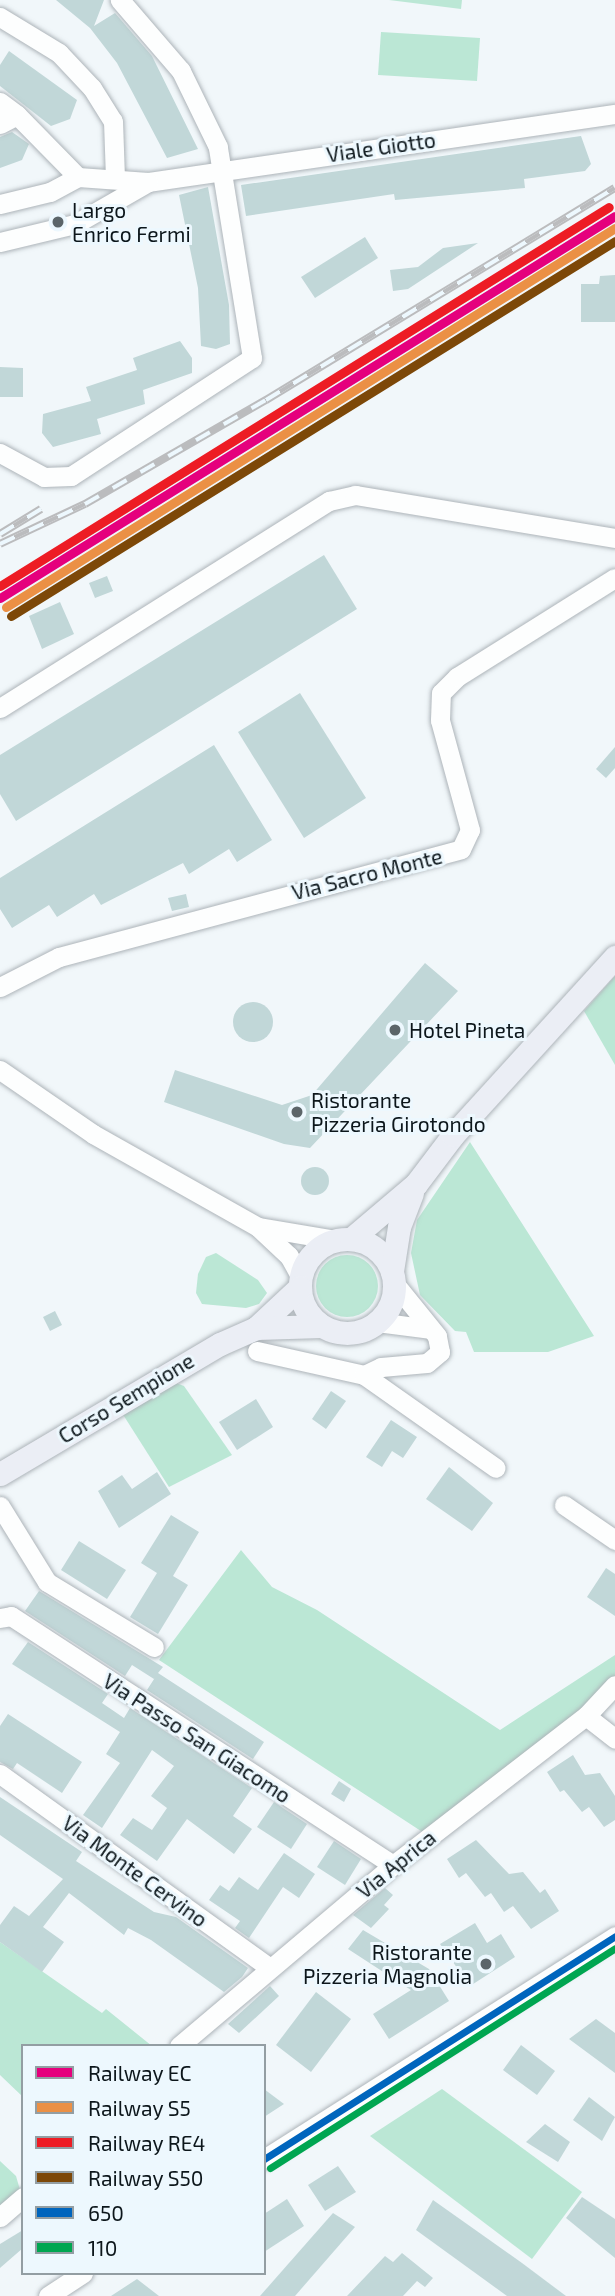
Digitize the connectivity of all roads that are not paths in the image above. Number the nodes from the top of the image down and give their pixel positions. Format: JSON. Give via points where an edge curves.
{"nodes":[{"id":1,"x":120,"y":0,"type":"edge"},
{"id":2,"x":0,"y":17,"type":"edge"},
{"id":3,"x":0,"y":102,"type":"edge"},
{"id":4,"x":615,"y":114,"type":"edge"},
{"id":5,"x":9,"y":120,"type":"edge"},
{"id":6,"x":223,"y":170,"type":"junction"},
{"id":7,"x":78,"y":177,"type":"junction"},
{"id":8,"x":115,"y":177,"type":"junction"},
{"id":9,"x":148,"y":182,"type":"junction"},
{"id":10,"x":0,"y":204,"type":"edge"},
{"id":11,"x":0,"y":242,"type":"edge"},
{"id":12,"x":0,"y":453,"type":"edge"},
{"id":13,"x":615,"y":538,"type":"edge"},
{"id":14,"x":615,"y":578,"type":"edge"},
{"id":15,"x":0,"y":708,"type":"edge"},
{"id":16,"x":615,"y":957,"type":"edge"},
{"id":17,"x":0,"y":988,"type":"edge"},
{"id":18,"x":0,"y":1070,"type":"edge"},
{"id":19,"x":416,"y":1184,"type":"junction"},
{"id":20,"x":258,"y":1227,"type":"junction"},
{"id":21,"x":343,"y":1239,"type":"junction"},
{"id":22,"x":393,"y":1277,"type":"junction"},
{"id":23,"x":300,"y":1282,"type":"junction"},
{"id":24,"x":377,"y":1322,"type":"junction"},
{"id":25,"x":322,"y":1326,"type":"junction"},
{"id":26,"x":430,"y":1329,"type":"junction"},
{"id":27,"x":257,"y":1340,"type":"junction"},
{"id":28,"x":363,"y":1374,"type":"junction"},
{"id":29,"x":496,"y":1468,"type":"dead end"},
{"id":30,"x":0,"y":1474,"type":"edge"},
{"id":31,"x":564,"y":1505,"type":"dead end"},
{"id":32,"x":0,"y":1506,"type":"edge"},
{"id":33,"x":615,"y":1540,"type":"edge"},
{"id":34,"x":0,"y":1618,"type":"edge"},
{"id":35,"x":154,"y":1647,"type":"dead end"},
{"id":36,"x":615,"y":1685,"type":"edge"},
{"id":37,"x":586,"y":1716,"type":"junction"},
{"id":38,"x":615,"y":1739,"type":"edge"},
{"id":39,"x":0,"y":1774,"type":"edge"},
{"id":40,"x":393,"y":1865,"type":"junction"},
{"id":41,"x":615,"y":1936,"type":"edge"},
{"id":42,"x":270,"y":1968,"type":"junction"},
{"id":43,"x":182,"y":2044,"type":"edge"},
{"id":44,"x":266,"y":2157,"type":"edge"},
{"id":45,"x":21,"y":2199,"type":"edge"},
{"id":46,"x":0,"y":2217,"type":"edge"},
{"id":47,"x":81,"y":2275,"type":"edge"},
{"id":48,"x":61,"y":2293,"type":"edge"}],
"edges":[{"from":1,"to":6,"type":"street","via":[[181,71]]},
{"from":2,"to":8,"type":"street","via":[[59,52],[92,88],[113,121]]},
{"from":3,"to":5,"type":"street"},
{"from":4,"to":6,"type":"street","name":"Viale Giotto"},
{"from":5,"to":7,"type":"street"},
{"from":6,"to":9,"type":"street","name":"Viale Giotto"},
{"from":6,"to":12,"type":"street","via":[[251,362],[78,474],[51,479]]},
{"from":7,"to":8,"type":"street","name":"Viale Giotto"},
{"from":7,"to":10,"type":"street","name":"Viale Giotto","via":[[50,191]]},
{"from":8,"to":9,"type":"street","name":"Viale Giotto"},
{"from":9,"to":11,"type":"street","name":"Viale Giotto","via":[[75,224]]},
{"from":13,"to":15,"type":"street","via":[[355,495],[329,501]]},
{"from":14,"to":17,"type":"street","name":"Via Sacro Monte","via":[[457,677],[440,693],[440,720],[470,830],[461,849],[59,957]]},
{"from":16,"to":19,"type":"main road","via":[[476,1109]]},
{"from":18,"to":20,"type":"street","via":[[93,1134]]},
{"from":19,"to":21,"type":"main road"},
{"from":19,"to":22,"type":"main road","via":[[398,1227]]},
{"from":20,"to":21,"type":"street"},
{"from":20,"to":23,"type":"street","via":[[289,1256]]},
{"from":21,"to":22,"type":"main road","via":[[376,1248]]},
{"from":21,"to":23,"type":"main road","via":[[310,1256]]},
{"from":22,"to":24,"type":"main road","via":[[389,1309]]},
{"from":22,"to":26,"type":"street"},
{"from":23,"to":25,"type":"main road","via":[[306,1309]]},
{"from":23,"to":27,"type":"main road","name":"Corso Sempione"},
{"from":24,"to":25,"type":"main road","via":[[346,1334]]},
{"from":24,"to":26,"type":"street"},
{"from":25,"to":27,"type":"main road","name":"Corso Sempione"},
{"from":26,"to":28,"type":"street","via":[[440,1344],[437,1359]]},
{"from":27,"to":28,"type":"street"},
{"from":27,"to":30,"type":"main road","name":"Corso Sempione","via":[[170,1369]]},
{"from":28,"to":29,"type":"street"},
{"from":31,"to":33,"type":"street"},
{"from":32,"to":35,"type":"street","via":[[47,1582]]},
{"from":34,"to":40,"type":"street","name":"Via Passo San Giacomo","via":[[11,1616]]},
{"from":36,"to":37,"type":"street","name":"Via Aprica"},
{"from":37,"to":38,"type":"street"},
{"from":37,"to":40,"type":"street","name":"Via Aprica"},
{"from":39,"to":42,"type":"street","name":"Via Monte Cervino"},
{"from":40,"to":42,"type":"street","name":"Via Aprica"},
{"from":41,"to":44,"type":"street"},
{"from":42,"to":43,"type":"street","name":"Via Aprica"},
{"from":45,"to":46,"type":"street"},
{"from":47,"to":48,"type":"street"}]}
